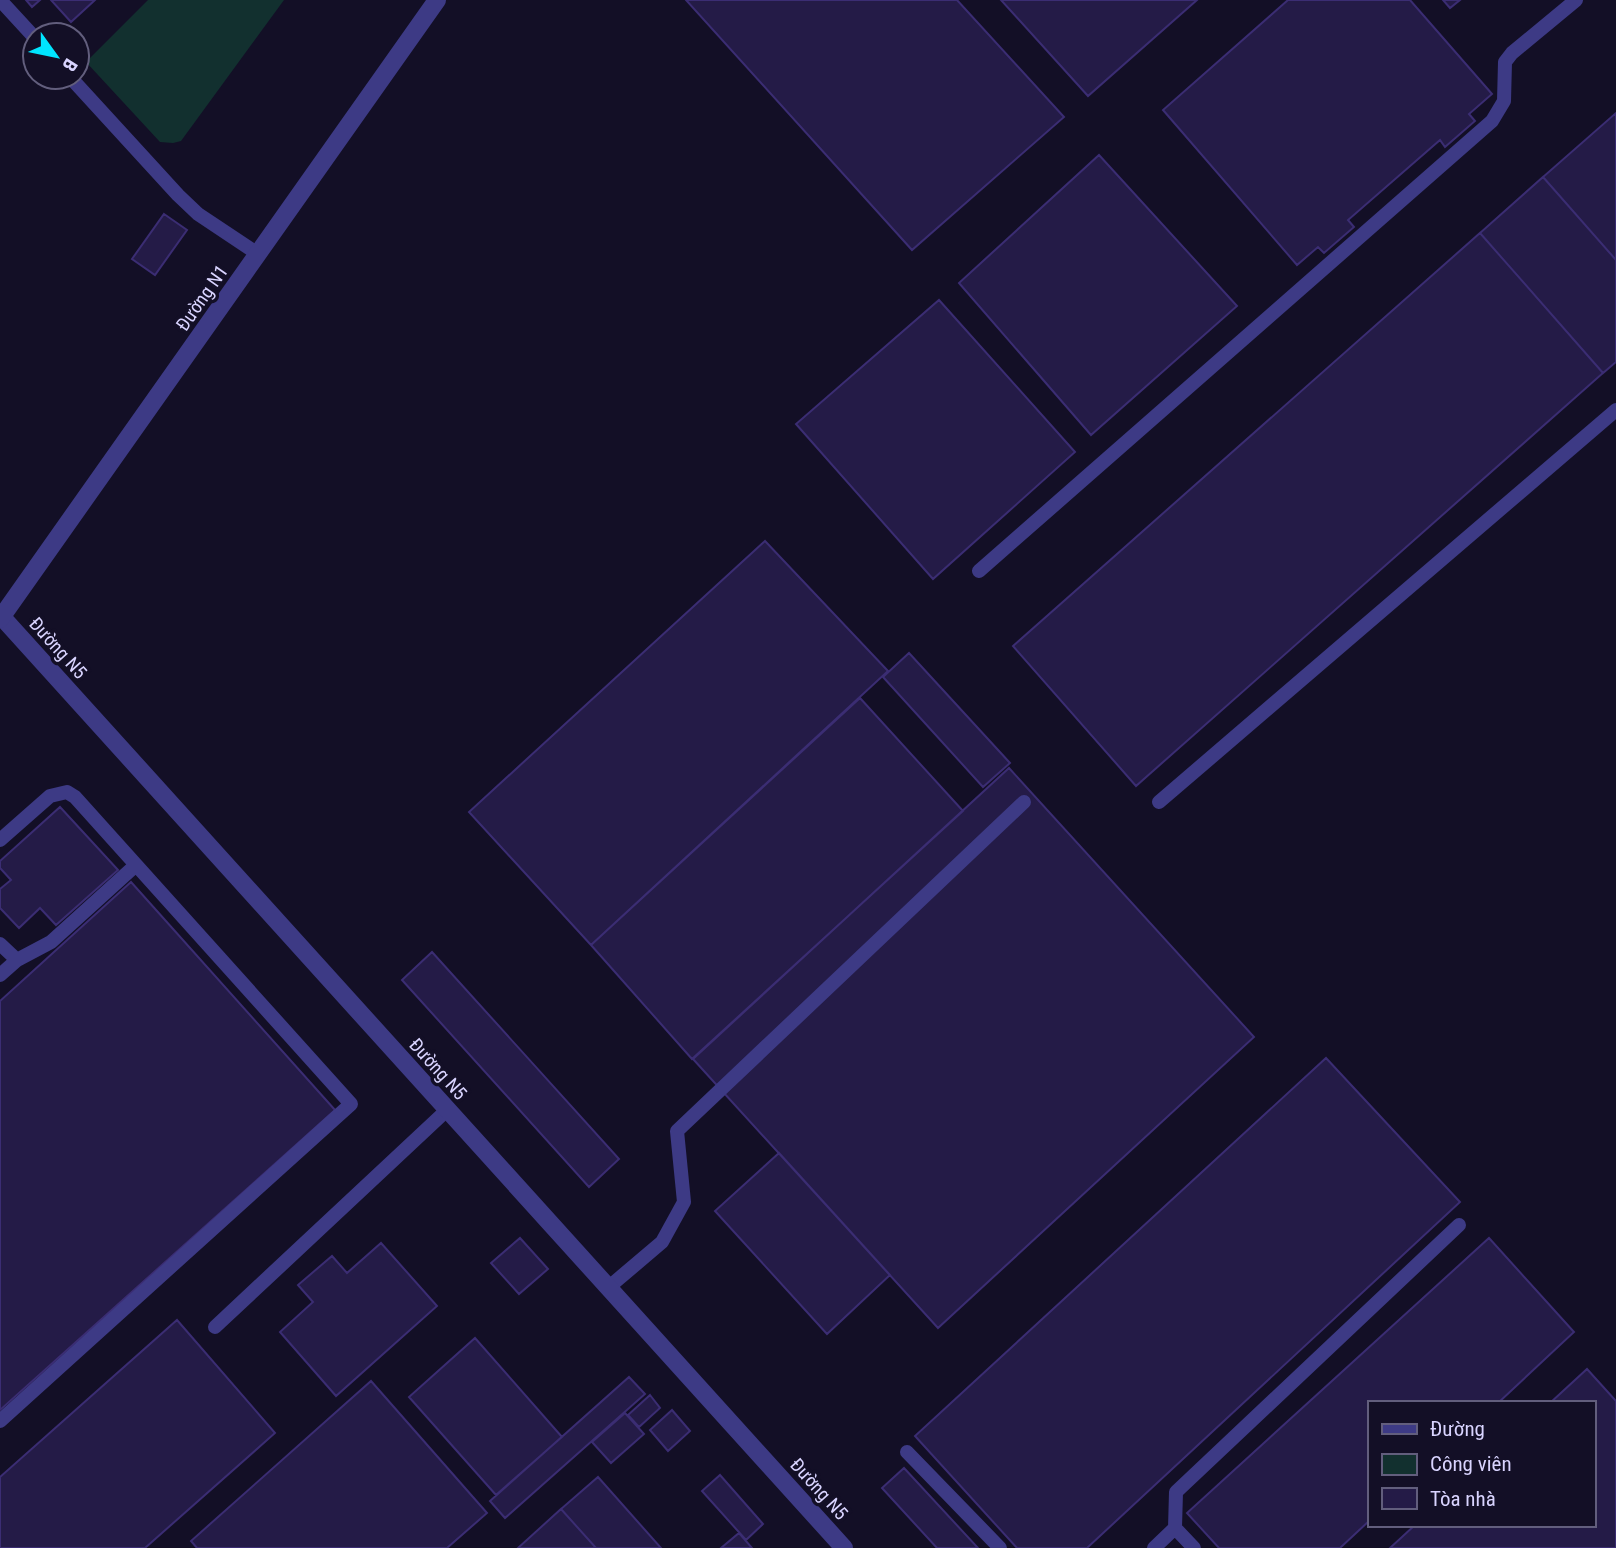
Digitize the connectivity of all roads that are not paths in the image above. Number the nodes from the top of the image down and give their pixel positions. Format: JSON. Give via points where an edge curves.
{"nodes":[{"id":1,"x":1,"y":0,"type":"edge"},
{"id":2,"x":437,"y":0,"type":"edge"},
{"id":3,"x":1576,"y":0,"type":"edge"},
{"id":4,"x":21,"y":22,"type":"edge"},
{"id":5,"x":84,"y":91,"type":"edge"},
{"id":6,"x":258,"y":254,"type":"junction"},
{"id":7,"x":1616,"y":410,"type":"edge"},
{"id":8,"x":979,"y":571,"type":"dead end"},
{"id":9,"x":1,"y":618,"type":"edge"},
{"id":10,"x":1024,"y":802,"type":"dead end"},
{"id":11,"x":1159,"y":802,"type":"dead end"},
{"id":12,"x":0,"y":840,"type":"edge"},
{"id":13,"x":136,"y":865,"type":"junction"},
{"id":14,"x":0,"y":944,"type":"edge"},
{"id":15,"x":17,"y":960,"type":"junction"},
{"id":16,"x":0,"y":975,"type":"edge"},
{"id":17,"x":447,"y":1110,"type":"junction"},
{"id":18,"x":1459,"y":1226,"type":"dead end"},
{"id":19,"x":609,"y":1287,"type":"junction"},
{"id":20,"x":215,"y":1327,"type":"dead end"},
{"id":21,"x":0,"y":1420,"type":"edge"},
{"id":22,"x":907,"y":1452,"type":"dead end"},
{"id":23,"x":1175,"y":1528,"type":"junction"},
{"id":24,"x":845,"y":1548,"type":"edge"},
{"id":25,"x":1000,"y":1548,"type":"edge"},
{"id":26,"x":1154,"y":1548,"type":"edge"},
{"id":27,"x":1194,"y":1548,"type":"edge"}],
"edges":[{"from":1,"to":4,"type":"lane"},
{"from":2,"to":6,"type":"street","name":"Đường N1"},
{"from":3,"to":8,"type":"lane","via":[[1505,62],[1504,101],[1492,121]]},
{"from":5,"to":6,"type":"lane","via":[[177,195]]},
{"from":6,"to":9,"type":"street","name":"Đường N1"},
{"from":7,"to":11,"type":"lane"},
{"from":9,"to":17,"type":"street","name":"Đường N5"},
{"from":10,"to":19,"type":"lane","via":[[677,1131],[684,1202],[662,1242]]},
{"from":12,"to":13,"type":"lane","via":[[50,796],[67,792]]},
{"from":13,"to":15,"type":"lane","via":[[51,942]]},
{"from":13,"to":21,"type":"lane","via":[[351,1104]]},
{"from":14,"to":15,"type":"lane"},
{"from":15,"to":16,"type":"lane"},
{"from":17,"to":19,"type":"street","name":"Đường N5"},
{"from":17,"to":20,"type":"lane"},
{"from":18,"to":23,"type":"lane","via":[[1176,1492]]},
{"from":19,"to":24,"type":"street","name":"Đường N5"},
{"from":22,"to":25,"type":"lane"},
{"from":23,"to":26,"type":"lane"},
{"from":23,"to":27,"type":"lane"}]}
